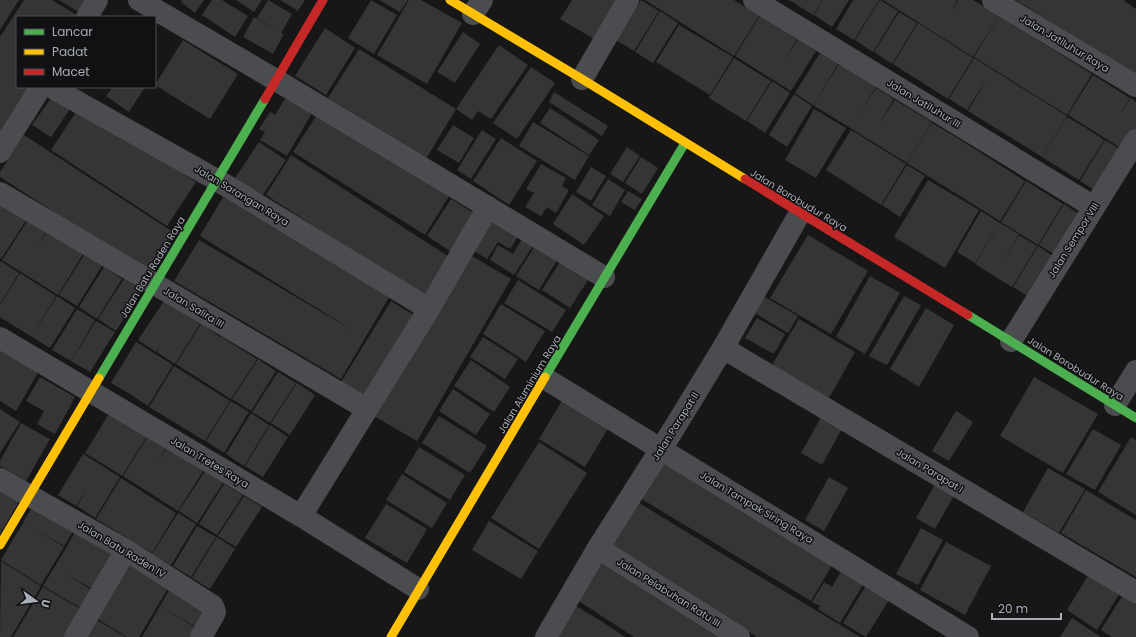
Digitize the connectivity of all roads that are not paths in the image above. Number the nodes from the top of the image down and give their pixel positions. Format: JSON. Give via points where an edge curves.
{"nodes":[{"id":1,"x":98,"y":0,"type":"edge"},
{"id":2,"x":139,"y":0,"type":"edge"},
{"id":3,"x":323,"y":0,"type":"edge"},
{"id":4,"x":450,"y":0,"type":"edge"},
{"id":5,"x":628,"y":0,"type":"edge"},
{"id":6,"x":754,"y":0,"type":"edge"},
{"id":7,"x":993,"y":0,"type":"edge"},
{"id":8,"x":477,"y":7,"type":"edge"},
{"id":9,"x":87,"y":16,"type":"edge"},
{"id":10,"x":582,"y":79,"type":"junction"},
{"id":11,"x":276,"y":80,"type":"junction"},
{"id":12,"x":1136,"y":86,"type":"edge"},
{"id":13,"x":41,"y":88,"type":"edge"},
{"id":14,"x":53,"y":88,"type":"edge"},
{"id":15,"x":1136,"y":140,"type":"edge"},
{"id":16,"x":685,"y":143,"type":"junction"},
{"id":17,"x":0,"y":152,"type":"edge"},
{"id":18,"x":217,"y":180,"type":"junction"},
{"id":19,"x":0,"y":193,"type":"edge"},
{"id":20,"x":1094,"y":207,"type":"junction"},
{"id":21,"x":488,"y":208,"type":"junction"},
{"id":22,"x":800,"y":214,"type":"junction"},
{"id":23,"x":604,"y":277,"type":"junction"},
{"id":24,"x":155,"y":284,"type":"junction"},
{"id":25,"x":429,"y":309,"type":"junction"},
{"id":26,"x":0,"y":338,"type":"edge"},
{"id":27,"x":1011,"y":341,"type":"junction"},
{"id":28,"x":723,"y":348,"type":"junction"},
{"id":29,"x":1136,"y":371,"type":"edge"},
{"id":30,"x":546,"y":379,"type":"junction"},
{"id":31,"x":91,"y":392,"type":"junction"},
{"id":32,"x":1115,"y":405,"type":"junction"},
{"id":33,"x":366,"y":409,"type":"junction"},
{"id":34,"x":1136,"y":418,"type":"edge"},
{"id":35,"x":661,"y":449,"type":"junction"},
{"id":36,"x":0,"y":479,"type":"edge"},
{"id":37,"x":30,"y":496,"type":"junction"},
{"id":38,"x":301,"y":516,"type":"junction"},
{"id":39,"x":0,"y":545,"type":"edge"},
{"id":40,"x":598,"y":548,"type":"junction"},
{"id":41,"x":126,"y":550,"type":"junction"},
{"id":42,"x":418,"y":589,"type":"junction"},
{"id":43,"x":1136,"y":592,"type":"edge"},
{"id":44,"x":75,"y":637,"type":"edge"},
{"id":45,"x":201,"y":637,"type":"edge"},
{"id":46,"x":391,"y":637,"type":"edge"},
{"id":47,"x":546,"y":637,"type":"edge"},
{"id":48,"x":739,"y":637,"type":"edge"},
{"id":49,"x":968,"y":637,"type":"edge"}],
"edges":[{"from":1,"to":9,"type":"street"},
{"from":2,"to":11,"type":"street"},
{"from":3,"to":11,"type":"street","name":"Jalan Batu Raden Raya"},
{"from":4,"to":8,"type":"street","name":"Jalan Borobudur Raya"},
{"from":5,"to":10,"type":"street"},
{"from":6,"to":20,"type":"street","name":"Jalan Jatiluhur III"},
{"from":7,"to":12,"type":"street","name":"Jalan Jatiluhur Raya"},
{"from":8,"to":10,"type":"street","name":"Jalan Borobudur Raya"},
{"from":10,"to":16,"type":"street","name":"Jalan Borobudur Raya"},
{"from":11,"to":18,"type":"street","name":"Jalan Batu Raden Raya"},
{"from":11,"to":21,"type":"street"},
{"from":13,"to":17,"type":"street"},
{"from":14,"to":18,"type":"street","name":"Jalan Sarangan Raya"},
{"from":15,"to":20,"type":"street","name":"Jalan Sempor VIII"},
{"from":16,"to":22,"type":"street","name":"Jalan Borobudur Raya"},
{"from":16,"to":23,"type":"street","name":"Jalan Aluminium Raya"},
{"from":18,"to":24,"type":"street","name":"Jalan Batu Raden Raya"},
{"from":18,"to":25,"type":"street","name":"Jalan Sarangan Raya"},
{"from":19,"to":24,"type":"street","name":"Jalan Salira III"},
{"from":20,"to":27,"type":"street","name":"Jalan Sempor VIII"},
{"from":21,"to":23,"type":"street"},
{"from":21,"to":25,"type":"street"},
{"from":22,"to":27,"type":"street","name":"Jalan Borobudur Raya"},
{"from":22,"to":28,"type":"street","name":"Jalan Parapat II"},
{"from":23,"to":30,"type":"street","name":"Jalan Aluminium Raya"},
{"from":24,"to":31,"type":"street","name":"Jalan Batu Raden Raya"},
{"from":24,"to":33,"type":"street","name":"Jalan Salira III"},
{"from":25,"to":33,"type":"street"},
{"from":26,"to":31,"type":"street","name":"Jalan Tretes Raya"},
{"from":27,"to":32,"type":"street","name":"Jalan Borobudur Raya"},
{"from":28,"to":35,"type":"street","name":"Jalan Parapat II"},
{"from":28,"to":43,"type":"street","name":"Jalan Parapat I"},
{"from":29,"to":32,"type":"street"},
{"from":30,"to":35,"type":"street","name":"Jalan Tampak Siring Raya"},
{"from":30,"to":42,"type":"street","name":"Jalan Aluminium Raya"},
{"from":31,"to":37,"type":"street","name":"Jalan Batu Raden Raya"},
{"from":31,"to":38,"type":"street","name":"Jalan Tretes Raya"},
{"from":32,"to":34,"type":"street","name":"Jalan Borobudur Raya"},
{"from":33,"to":38,"type":"street"},
{"from":35,"to":40,"type":"street","name":"Jalan Parapat II"},
{"from":35,"to":49,"type":"street","name":"Jalan Tampak Siring Raya"},
{"from":36,"to":37,"type":"street","name":"Jalan Batu Raden IV"},
{"from":37,"to":39,"type":"street","name":"Jalan Batu Raden Raya"},
{"from":37,"to":41,"type":"street","name":"Jalan Batu Raden IV"},
{"from":38,"to":42,"type":"street","name":"Jalan Tretes Raya"},
{"from":40,"to":47,"type":"street","name":"Jalan Parapat II"},
{"from":40,"to":48,"type":"street","name":"Jalan Pelabuhan Ratu III"},
{"from":41,"to":44,"type":"street"},
{"from":41,"to":45,"type":"street","name":"Jalan Batu Raden IV","via":[[213,606],[215,612]]},
{"from":42,"to":46,"type":"street","name":"Jalan Aluminium Raya"}]}
